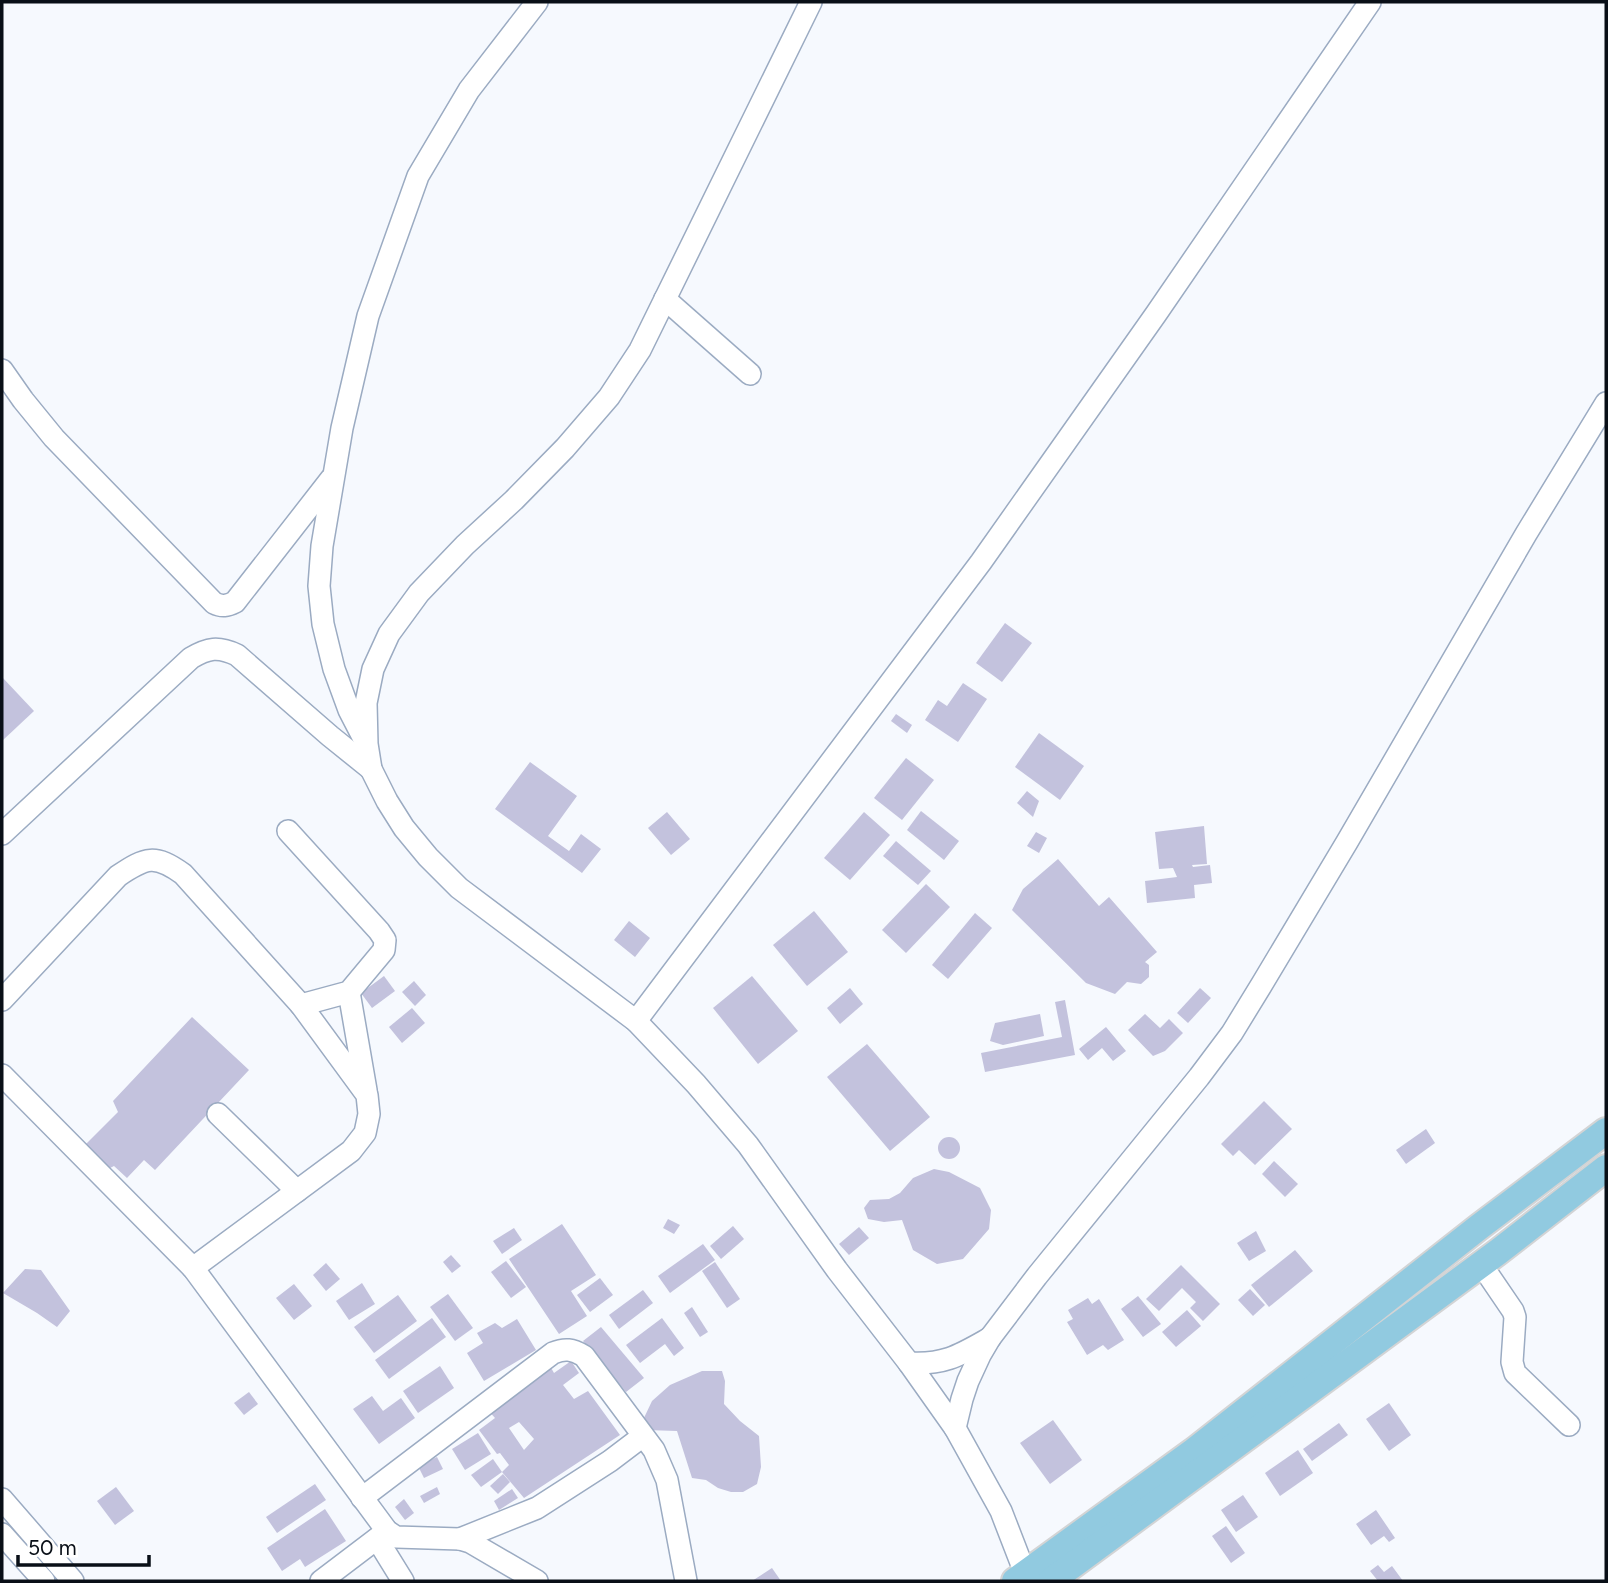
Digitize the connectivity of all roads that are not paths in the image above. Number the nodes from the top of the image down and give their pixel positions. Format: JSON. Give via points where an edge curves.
{"nodes":[{"id":1,"x":537,"y":2,"type":"edge"},
{"id":2,"x":811,"y":2,"type":"edge"},
{"id":3,"x":1370,"y":2,"type":"edge"},
{"id":4,"x":665,"y":299,"type":"junction"},
{"id":5,"x":2,"y":370,"type":"edge"},
{"id":6,"x":750,"y":374,"type":"dead end"},
{"id":7,"x":1606,"y":403,"type":"edge"},
{"id":8,"x":332,"y":477,"type":"junction"},
{"id":9,"x":367,"y":744,"type":"junction"},
{"id":10,"x":371,"y":769,"type":"junction"},
{"id":11,"x":288,"y":831,"type":"dead end"},
{"id":12,"x":2,"y":834,"type":"edge"},
{"id":13,"x":349,"y":992,"type":"junction"},
{"id":14,"x":2,"y":1000,"type":"edge"},
{"id":15,"x":301,"y":1005,"type":"junction"},
{"id":16,"x":635,"y":1021,"type":"junction"},
{"id":17,"x":2,"y":1075,"type":"edge"},
{"id":18,"x":367,"y":1095,"type":"junction"},
{"id":19,"x":218,"y":1114,"type":"dead end"},
{"id":20,"x":1606,"y":1131,"type":"edge"},
{"id":21,"x":1606,"y":1168,"type":"edge"},
{"id":22,"x":297,"y":1191,"type":"junction"},
{"id":23,"x":1481,"y":1264,"type":"junction"},
{"id":24,"x":193,"y":1268,"type":"junction"},
{"id":25,"x":990,"y":1338,"type":"junction"},
{"id":26,"x":909,"y":1363,"type":"junction"},
{"id":27,"x":1569,"y":1425,"type":"dead end"},
{"id":28,"x":955,"y":1428,"type":"junction"},
{"id":29,"x":643,"y":1436,"type":"junction"},
{"id":30,"x":362,"y":1498,"type":"junction"},
{"id":31,"x":2,"y":1499,"type":"edge"},
{"id":32,"x":2,"y":1534,"type":"edge"},
{"id":33,"x":382,"y":1535,"type":"junction"},
{"id":34,"x":460,"y":1539,"type":"junction"},
{"id":35,"x":1020,"y":1577,"type":"edge"},
{"id":36,"x":44,"y":1581,"type":"edge"},
{"id":37,"x":73,"y":1581,"type":"edge"},
{"id":38,"x":321,"y":1581,"type":"edge"},
{"id":39,"x":403,"y":1581,"type":"edge"},
{"id":40,"x":537,"y":1581,"type":"edge"},
{"id":41,"x":686,"y":1581,"type":"edge"},
{"id":42,"x":1051,"y":1581,"type":"edge"}],
"edges":[{"from":1,"to":8,"type":"street","via":[[469,90],[418,176],[368,316]]},
{"from":2,"to":4,"type":"street"},
{"from":3,"to":16,"type":"street","via":[[982,562]]},
{"from":4,"to":6,"type":"street"},
{"from":4,"to":9,"type":"street","via":[[640,350],[609,397],[565,448],[419,593],[389,634],[373,669],[366,703]]},
{"from":5,"to":8,"type":"street","via":[[54,438],[220,606],[234,602]]},
{"from":7,"to":25,"type":"street","via":[[1232,1033]]},
{"from":8,"to":9,"type":"street","via":[[321,546],[323,624],[338,680]]},
{"from":9,"to":10,"type":"street"},
{"from":10,"to":12,"type":"street","via":[[237,654],[213,649],[191,657]]},
{"from":10,"to":16,"type":"street","via":[[404,828],[459,888]]},
{"from":11,"to":13,"type":"street","via":[[384,940],[384,950]]},
{"from":13,"to":15,"type":"street"},
{"from":13,"to":18,"type":"street"},
{"from":14,"to":15,"type":"street","via":[[118,876],[136,864],[154,860],[183,874]]},
{"from":15,"to":18,"type":"street"},
{"from":16,"to":26,"type":"street","via":[[748,1145]]},
{"from":17,"to":24,"type":"street"},
{"from":18,"to":22,"type":"street","via":[[365,1133],[351,1151]]},
{"from":19,"to":22,"type":"street"},
{"from":20,"to":35,"type":"main road","via":[[1194,1451]]},
{"from":21,"to":23,"type":"main road"},
{"from":22,"to":24,"type":"street"},
{"from":23,"to":27,"type":"street","via":[[1515,1317],[1515,1373]]},
{"from":23,"to":42,"type":"main road"},
{"from":24,"to":30,"type":"street"},
{"from":25,"to":26,"type":"street","via":[[939,1362]]},
{"from":25,"to":28,"type":"street","via":[[968,1381]]},
{"from":26,"to":28,"type":"street"},
{"from":28,"to":35,"type":"street","via":[[1001,1511]]},
{"from":29,"to":30,"type":"street","via":[[583,1356],[562,1349]]},
{"from":29,"to":34,"type":"street","via":[[537,1508]]},
{"from":29,"to":41,"type":"street","via":[[667,1480]]},
{"from":30,"to":33,"type":"street"},
{"from":31,"to":37,"type":"street"},
{"from":32,"to":36,"type":"street"},
{"from":33,"to":34,"type":"street"},
{"from":33,"to":38,"type":"street"},
{"from":33,"to":39,"type":"street"},
{"from":34,"to":40,"type":"street"}]}
